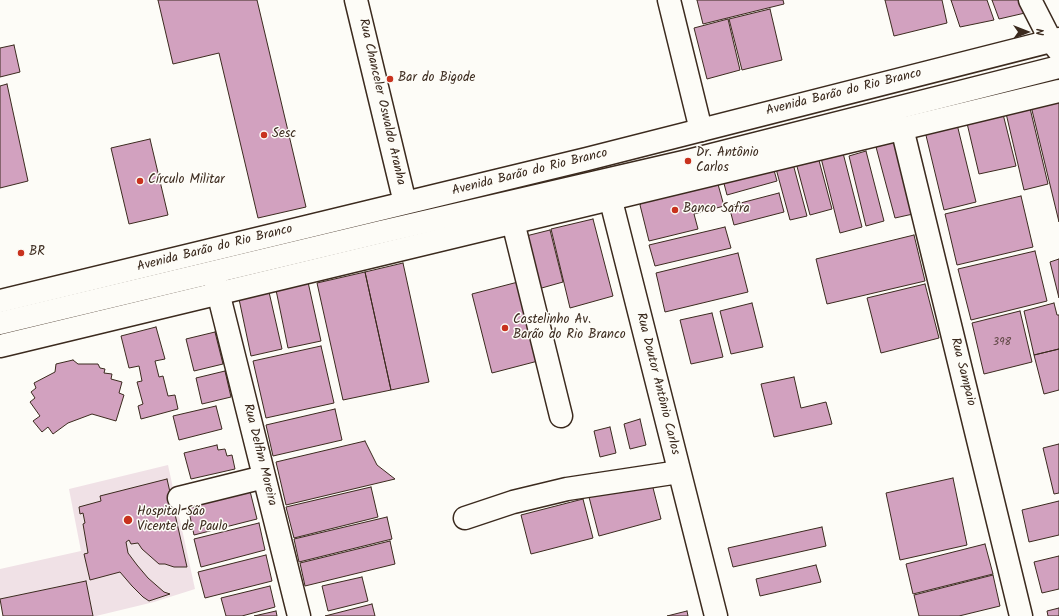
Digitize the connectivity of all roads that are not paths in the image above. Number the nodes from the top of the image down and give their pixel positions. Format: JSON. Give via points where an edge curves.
{"nodes":[{"id":1,"x":356,"y":0,"type":"edge"},
{"id":2,"x":669,"y":0,"type":"edge"},
{"id":3,"x":1030,"y":0,"type":"edge"},
{"id":4,"x":1056,"y":44,"type":"edge"},
{"id":5,"x":1059,"y":66,"type":"edge"},
{"id":6,"x":1059,"y":91,"type":"edge"},
{"id":7,"x":902,"y":128,"type":"junction"},
{"id":8,"x":701,"y":130,"type":"junction"},
{"id":9,"x":587,"y":159,"type":"junction"},
{"id":10,"x":609,"y":189,"type":"junction"},
{"id":11,"x":405,"y":203,"type":"junction"},
{"id":12,"x":430,"y":221,"type":"junction"},
{"id":13,"x":513,"y":222,"type":"junction"},
{"id":14,"x":214,"y":273,"type":"junction"},
{"id":15,"x":218,"y":294,"type":"junction"},
{"id":16,"x":0,"y":301,"type":"edge"},
{"id":17,"x":0,"y":323,"type":"edge"},
{"id":18,"x":0,"y":346,"type":"edge"},
{"id":19,"x":561,"y":416,"type":"dead end"},
{"id":20,"x":679,"y":472,"type":"junction"},
{"id":21,"x":264,"y":478,"type":"junction"},
{"id":22,"x":179,"y":498,"type":"dead end"},
{"id":23,"x":465,"y":518,"type":"dead end"},
{"id":24,"x":299,"y":616,"type":"edge"},
{"id":25,"x":716,"y":616,"type":"edge"},
{"id":26,"x":1021,"y":616,"type":"edge"}],
"edges":[{"from":1,"to":11,"type":"main road","name":"Rua Chanceler Oswaldo Aranha"},
{"from":2,"to":8,"type":"main road"},
{"from":3,"to":4,"type":"main road","via":[[1040,22]]},
{"from":4,"to":8,"type":"main road","name":"Avenida Barão do Rio Branco"},
{"from":5,"to":10,"type":"main road","name":"Avenida Barão do Rio Branco"},
{"from":6,"to":7,"type":"main road","name":"Avenida Barão do Rio Branco"},
{"from":7,"to":10,"type":"main road","name":"Avenida Barão do Rio Branco"},
{"from":7,"to":26,"type":"main road","name":"Rua Sampaio"},
{"from":8,"to":9,"type":"main road","name":"Avenida Barão do Rio Branco"},
{"from":9,"to":10,"type":"main road","name":"Rua Doutor Antônio Carlos","via":[[600,168]]},
{"from":9,"to":11,"type":"main road","name":"Avenida Barão do Rio Branco"},
{"from":10,"to":12,"type":"main road","name":"Avenida Barão do Rio Branco"},
{"from":10,"to":13,"type":"main road","name":"Avenida Barão do Rio Branco"},
{"from":10,"to":20,"type":"main road","name":"Rua Doutor Antônio Carlos"},
{"from":11,"to":12,"type":"main road","via":[[416,216]]},
{"from":11,"to":16,"type":"main road","name":"Avenida Barão do Rio Branco"},
{"from":12,"to":14,"type":"main road","name":"Avenida Barão do Rio Branco"},
{"from":13,"to":15,"type":"main road","name":"Avenida Barão do Rio Branco"},
{"from":13,"to":19,"type":"main road"},
{"from":14,"to":15,"type":"main road","name":"Avenida Barão do Rio Branco"},
{"from":14,"to":17,"type":"main road","name":"Avenida Barão do Rio Branco"},
{"from":15,"to":18,"type":"main road","name":"Avenida Barão do Rio Branco"},
{"from":15,"to":21,"type":"main road","name":"Rua Delfim Moreira"},
{"from":20,"to":23,"type":"main road","via":[[567,489],[513,502]]},
{"from":20,"to":25,"type":"main road","name":"Rua Doutor Antônio Carlos"},
{"from":21,"to":22,"type":"main road"},
{"from":21,"to":24,"type":"main road","name":"Rua Delfim Moreira"}]}
